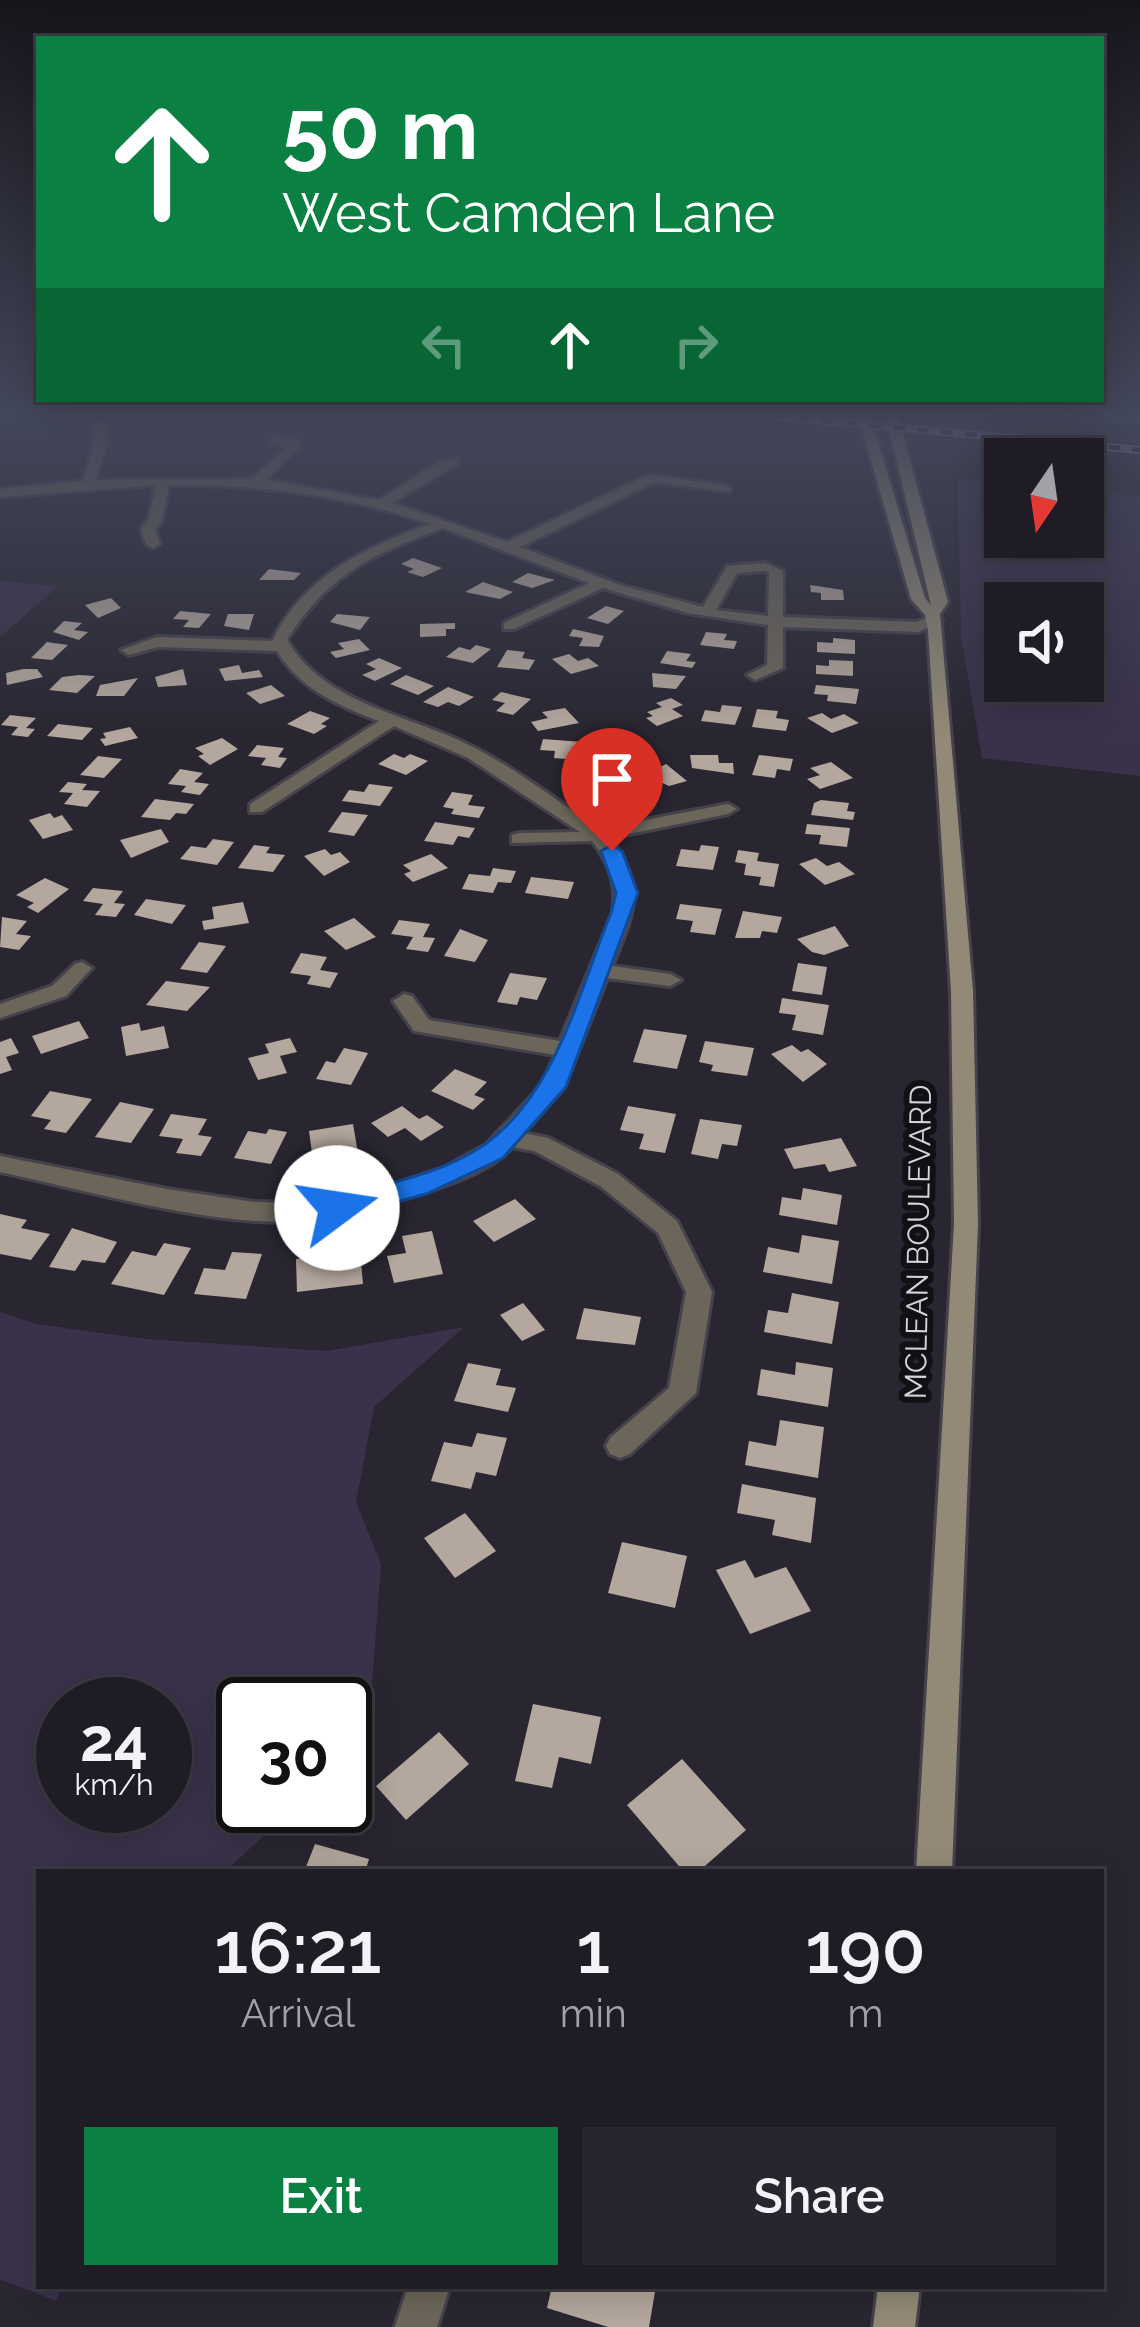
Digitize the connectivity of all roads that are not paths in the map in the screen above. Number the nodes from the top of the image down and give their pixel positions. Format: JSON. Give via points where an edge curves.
{"nodes":[{"id":1,"x":155,"y":521,"type":"edge"},
{"id":2,"x":428,"y":521,"type":"edge"},
{"id":3,"x":564,"y":521,"type":"edge"},
{"id":4,"x":895,"y":521,"type":"edge"},
{"id":5,"x":920,"y":521,"type":"edge"},
{"id":6,"x":440,"y":525,"type":"junction"},
{"id":7,"x":153,"y":544,"type":"dead end"},
{"id":8,"x":511,"y":546,"type":"junction"},
{"id":9,"x":602,"y":583,"type":"junction"},
{"id":10,"x":708,"y":611,"type":"junction"},
{"id":11,"x":775,"y":618,"type":"junction"},
{"id":12,"x":933,"y":618,"type":"junction"},
{"id":13,"x":509,"y":626,"type":"dead end"},
{"id":14,"x":281,"y":646,"type":"junction"},
{"id":15,"x":129,"y":650,"type":"dead end"},
{"id":16,"x":755,"y":676,"type":"dead end"},
{"id":17,"x":392,"y":720,"type":"junction"},
{"id":18,"x":256,"y":808,"type":"dead end"},
{"id":19,"x":728,"y":809,"type":"dead end"},
{"id":20,"x":596,"y":835,"type":"junction"},
{"id":21,"x":520,"y":839,"type":"dead end"},
{"id":22,"x":82,"y":968,"type":"dead end"},
{"id":23,"x":602,"y":970,"type":"junction"},
{"id":24,"x":670,"y":980,"type":"dead end"},
{"id":25,"x":404,"y":1001,"type":"dead end"},
{"id":26,"x":0,"y":1011,"type":"edge"},
{"id":27,"x":569,"y":1050,"type":"junction"},
{"id":28,"x":502,"y":1137,"type":"junction"},
{"id":29,"x":0,"y":1164,"type":"edge"},
{"id":30,"x":620,"y":1445,"type":"dead end"},
{"id":31,"x":934,"y":1869,"type":"edge"},
{"id":32,"x":428,"y":2289,"type":"edge"},
{"id":33,"x":899,"y":2289,"type":"edge"},
{"id":34,"x":416,"y":2327,"type":"edge"},
{"id":35,"x":895,"y":2327,"type":"edge"}],
"edges":[{"from":1,"to":7,"type":"street"},
{"from":2,"to":6,"type":"street"},
{"from":3,"to":8,"type":"street"},
{"from":4,"to":12,"type":"main road","name":"MCLEAN BOULEVARD","via":[[918,599]]},
{"from":5,"to":12,"type":"main road","name":"MCLEAN BOULEVARD","via":[[941,602]]},
{"from":6,"to":8,"type":"street"},
{"from":6,"to":14,"type":"street","via":[[336,570],[302,601]]},
{"from":8,"to":9,"type":"street"},
{"from":9,"to":10,"type":"street"},
{"from":9,"to":13,"type":"street"},
{"from":10,"to":11,"type":"street"},
{"from":10,"to":11,"type":"street","via":[[728,572],[765,567],[776,571]]},
{"from":11,"to":12,"type":"street","via":[[918,627]]},
{"from":11,"to":16,"type":"street","via":[[775,668]]},
{"from":12,"to":31,"type":"main road","name":"MCLEAN BOULEVARD","via":[[962,991],[966,1224]]},
{"from":14,"to":15,"type":"street","via":[[157,642]]},
{"from":14,"to":17,"type":"street","via":[[315,684]]},
{"from":17,"to":18,"type":"street"},
{"from":17,"to":20,"type":"street","via":[[456,745]]},
{"from":19,"to":20,"type":"street"},
{"from":20,"to":21,"type":"street"},
{"from":20,"to":23,"type":"street","via":[[612,851],[627,893]]},
{"from":22,"to":26,"type":"street","via":[[59,992]]},
{"from":23,"to":24,"type":"street"},
{"from":23,"to":27,"type":"street"},
{"from":25,"to":27,"type":"street","via":[[422,1026]]},
{"from":27,"to":28,"type":"street","via":[[553,1087]]},
{"from":28,"to":29,"type":"street","via":[[494,1151],[436,1180],[298,1212],[166,1198]]},
{"from":28,"to":30,"type":"street","via":[[539,1144],[609,1180],[668,1227],[699,1292],[682,1394]]},
{"from":32,"to":34,"type":"street"},
{"from":33,"to":35,"type":"main road"}]}
